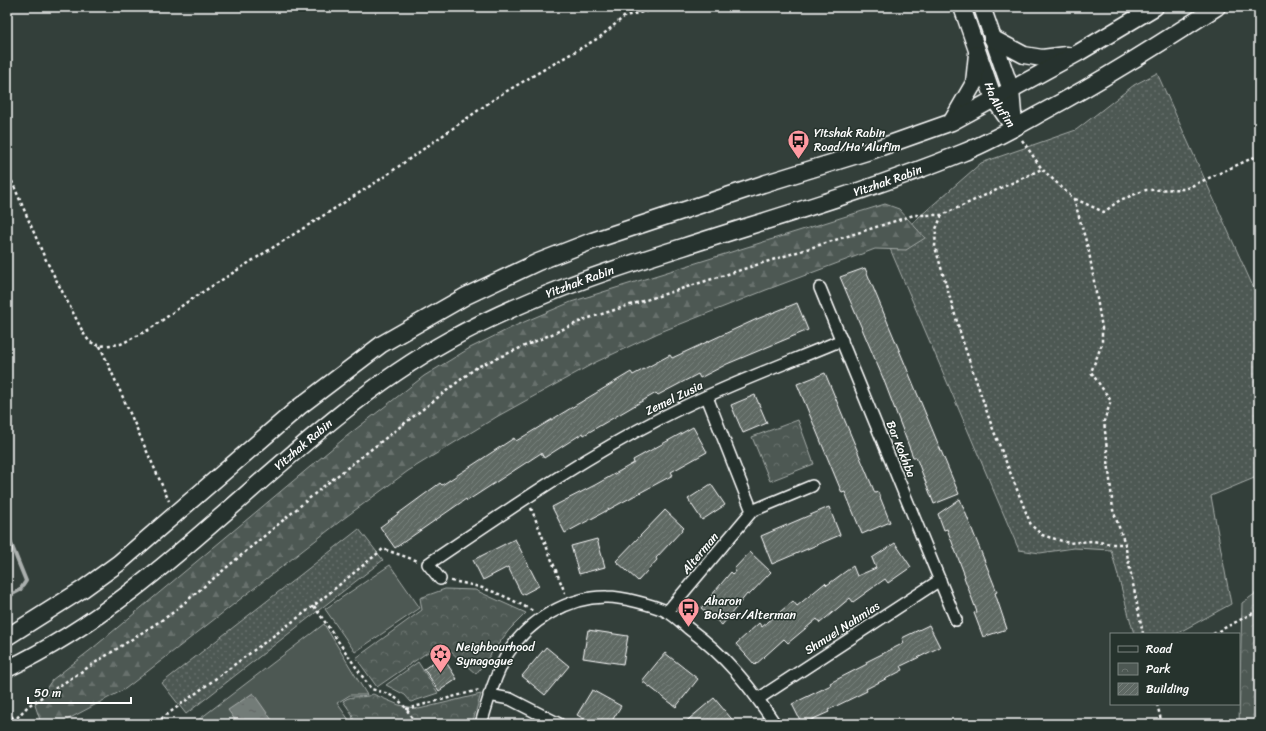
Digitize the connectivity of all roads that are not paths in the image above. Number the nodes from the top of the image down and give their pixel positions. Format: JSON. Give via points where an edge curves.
{"nodes":[{"id":1,"x":962,"y":7,"type":"edge"},
{"id":2,"x":982,"y":7,"type":"edge"},
{"id":3,"x":1155,"y":7,"type":"edge"},
{"id":4,"x":1217,"y":7,"type":"edge"},
{"id":5,"x":992,"y":38,"type":"junction"},
{"id":6,"x":977,"y":51,"type":"junction"},
{"id":7,"x":1078,"y":53,"type":"junction"},
{"id":8,"x":1011,"y":90,"type":"junction"},
{"id":9,"x":994,"y":99,"type":"junction"},
{"id":10,"x":952,"y":122,"type":"junction"},
{"id":11,"x":1014,"y":128,"type":"junction"},
{"id":12,"x":820,"y":288,"type":"dead end"},
{"id":13,"x":842,"y":340,"type":"junction"},
{"id":14,"x":707,"y":396,"type":"junction"},
{"id":15,"x":812,"y":486,"type":"dead end"},
{"id":16,"x":752,"y":511,"type":"junction"},
{"id":17,"x":440,"y":579,"type":"road end"},
{"id":18,"x":940,"y":580,"type":"junction"},
{"id":19,"x":667,"y":612,"type":"junction"},
{"id":20,"x":956,"y":620,"type":"dead end"},
{"id":21,"x":7,"y":637,"type":"edge"},
{"id":22,"x":7,"y":669,"type":"edge"},
{"id":23,"x":491,"y":691,"type":"junction"},
{"id":24,"x":758,"y":699,"type":"junction"},
{"id":25,"x":481,"y":724,"type":"edge"},
{"id":26,"x":559,"y":724,"type":"edge"},
{"id":27,"x":775,"y":724,"type":"edge"}],
"edges":[{"from":1,"to":6,"type":"main road","name":"HaAlufim"},
{"from":2,"to":5,"type":"main road","name":"HaAlufim"},
{"from":3,"to":7,"type":"main road"},
{"from":4,"to":11,"type":"main road","name":"Yitzhak Rabin","via":[[1105,78]]},
{"from":5,"to":7,"type":"main road","via":[[1024,55],[1042,58]]},
{"from":5,"to":8,"type":"main road","name":"HaAlufim"},
{"from":6,"to":9,"type":"main road","name":"HaAlufim"},
{"from":6,"to":10,"type":"main road","via":[[974,83]]},
{"from":7,"to":8,"type":"main road"},
{"from":8,"to":9,"type":"main road"},
{"from":8,"to":11,"type":"main road","name":"HaAlufim"},
{"from":9,"to":10,"type":"main road"},
{"from":9,"to":11,"type":"main road","name":"HaAlufim"},
{"from":10,"to":21,"type":"main road","via":[[592,241],[538,262],[473,293],[382,344],[299,407],[119,563]]},
{"from":11,"to":22,"type":"main road","name":"Yitzhak Rabin","via":[[986,143],[892,180],[576,283],[497,315],[451,339],[408,363],[373,387],[182,549],[70,635]]},
{"from":12,"to":13,"type":"street","name":"Bar Kokhba"},
{"from":13,"to":14,"type":"street","name":"Zemel Zusia"},
{"from":13,"to":18,"type":"street","name":"Bar Kokhba"},
{"from":14,"to":16,"type":"street"},
{"from":14,"to":17,"type":"street","name":"Zemel Zusia","via":[[596,454],[428,564]]},
{"from":15,"to":16,"type":"street","name":"Alterman"},
{"from":16,"to":19,"type":"street","name":"Alterman"},
{"from":18,"to":20,"type":"street","name":"Bar Kokhba"},
{"from":18,"to":24,"type":"street","name":"Shmuel Nahmias"},
{"from":19,"to":23,"type":"street","via":[[608,597],[590,598],[569,604],[530,627],[501,665]]},
{"from":19,"to":24,"type":"street","via":[[717,651]]},
{"from":23,"to":25,"type":"street"},
{"from":23,"to":26,"type":"street"},
{"from":24,"to":27,"type":"street"}]}
